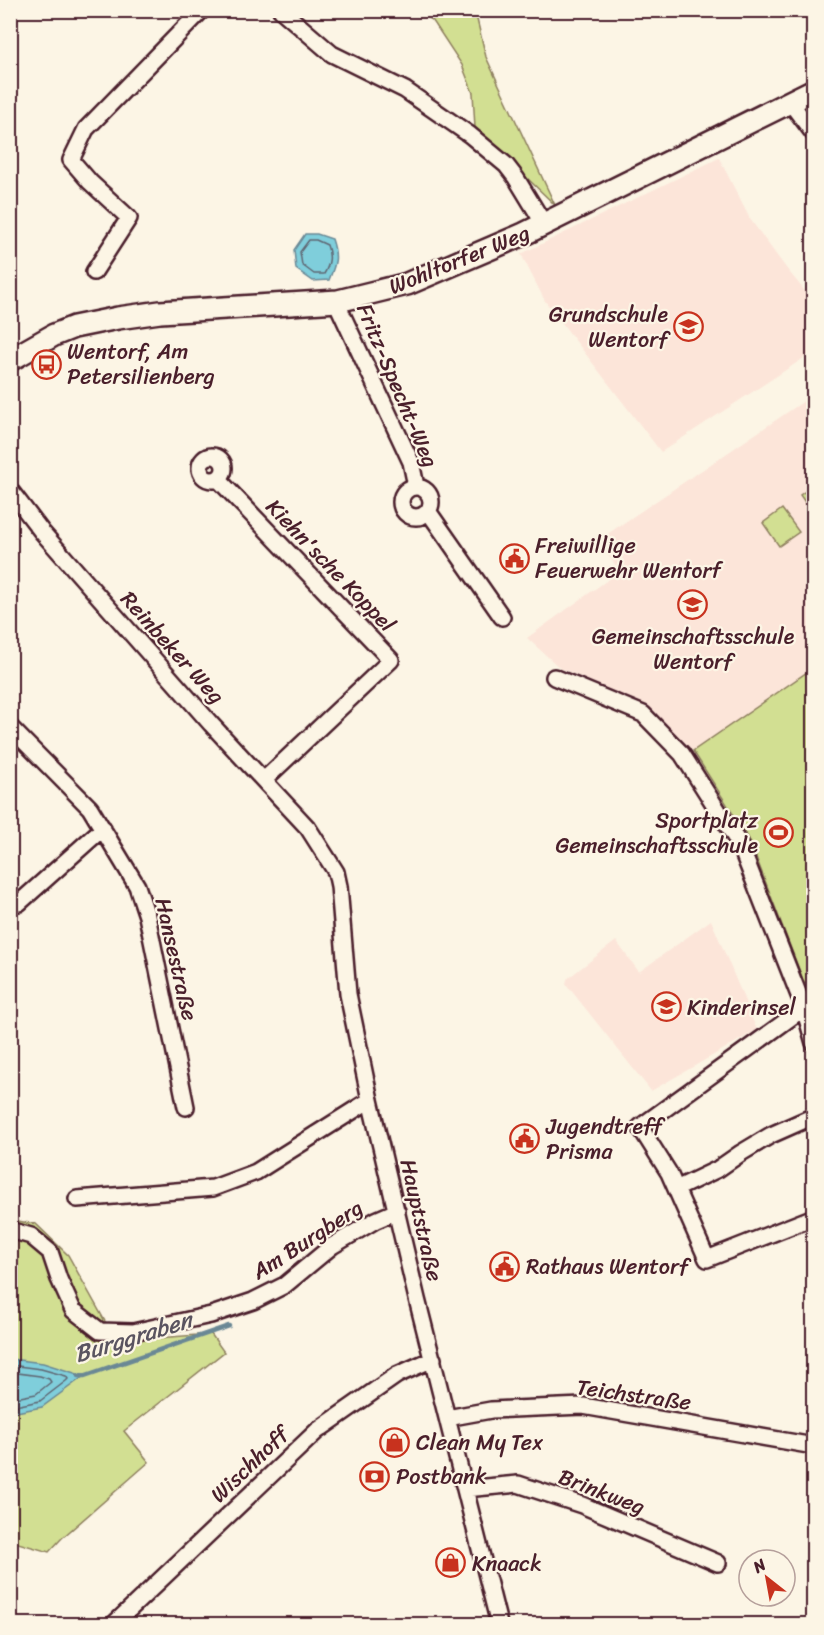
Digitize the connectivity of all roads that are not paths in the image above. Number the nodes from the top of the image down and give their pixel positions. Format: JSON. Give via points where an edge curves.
{"nodes":[{"id":1,"x":202,"y":10,"type":"edge"},
{"id":2,"x":282,"y":10,"type":"edge"},
{"id":3,"x":813,"y":90,"type":"edge"},
{"id":4,"x":790,"y":102,"type":"junction"},
{"id":5,"x":813,"y":134,"type":"edge"},
{"id":6,"x":544,"y":224,"type":"junction"},
{"id":7,"x":94,"y":272,"type":"dead end"},
{"id":8,"x":338,"y":301,"type":"junction"},
{"id":9,"x":10,"y":360,"type":"edge"},
{"id":10,"x":218,"y":479,"type":"dead end"},
{"id":11,"x":416,"y":486,"type":"junction"},
{"id":12,"x":10,"y":490,"type":"edge"},
{"id":13,"x":428,"y":511,"type":"junction"},
{"id":14,"x":502,"y":617,"type":"dead end"},
{"id":15,"x":554,"y":677,"type":"dead end"},
{"id":16,"x":10,"y":727,"type":"edge"},
{"id":17,"x":264,"y":780,"type":"junction"},
{"id":18,"x":103,"y":828,"type":"junction"},
{"id":19,"x":308,"y":828,"type":"joint"},
{"id":20,"x":19,"y":903,"type":"dead end"},
{"id":21,"x":809,"y":1006,"type":"edge"},
{"id":22,"x":813,"y":1043,"type":"edge"},
{"id":23,"x":370,"y":1100,"type":"junction"},
{"id":24,"x":186,"y":1107,"type":"dead end"},
{"id":25,"x":813,"y":1116,"type":"edge"},
{"id":26,"x":676,"y":1189,"type":"junction"},
{"id":27,"x":77,"y":1199,"type":"dead end"},
{"id":28,"x":397,"y":1211,"type":"junction"},
{"id":29,"x":813,"y":1217,"type":"edge"},
{"id":30,"x":10,"y":1230,"type":"edge"},
{"id":31,"x":433,"y":1359,"type":"junction"},
{"id":32,"x":447,"y":1418,"type":"junction"},
{"id":33,"x":813,"y":1446,"type":"edge"},
{"id":34,"x":465,"y":1489,"type":"junction"},
{"id":35,"x":718,"y":1563,"type":"dead end"},
{"id":36,"x":114,"y":1624,"type":"edge"},
{"id":37,"x":499,"y":1624,"type":"edge"}],
"edges":[{"from":1,"to":7,"type":"street","via":[[86,129],[70,160],[129,218]]},
{"from":2,"to":6,"type":"street","via":[[332,54],[405,90],[470,135],[506,165]]},
{"from":3,"to":4,"type":"main road","name":"Wohltorfer Weg"},
{"from":4,"to":5,"type":"street"},
{"from":4,"to":6,"type":"main road","name":"Wohltorfer Weg"},
{"from":6,"to":8,"type":"main road","name":"Wohltorfer Weg","via":[[407,284]]},
{"from":8,"to":9,"type":"main road","name":"Wohltorfer Weg","via":[[118,318],[74,327]]},
{"from":8,"to":11,"type":"street","name":"Fritz-Specht-Weg","via":[[411,462]]},
{"from":10,"to":17,"type":"street","name":"Kiehn'sche Koppel","via":[[391,660]]},
{"from":11,"to":13,"type":"street","name":"Fritz-Specht-Weg","via":[[429,493]]},
{"from":11,"to":13,"type":"street","name":"Fritz-Specht-Weg","via":[[403,493],[402,508],[414,517]]},
{"from":12,"to":17,"type":"street","name":"Reinbeker Weg","via":[[42,532]]},
{"from":13,"to":14,"type":"street","name":"Fritz-Specht-Weg"},
{"from":15,"to":21,"type":"street","via":[[643,714],[682,754],[740,845]]},
{"from":16,"to":18,"type":"street","name":"Hansestraße","via":[[90,808]]},
{"from":17,"to":19,"type":"street","name":"Reinbeker Weg"},
{"from":18,"to":20,"type":"street"},
{"from":18,"to":24,"type":"street","name":"Hansestraße","via":[[137,886],[147,916]]},
{"from":19,"to":23,"type":"street","name":"Hauptstraße","via":[[336,872],[348,994]]},
{"from":21,"to":22,"type":"street"},
{"from":21,"to":26,"type":"street","via":[[640,1127]]},
{"from":23,"to":27,"type":"street","via":[[256,1172],[213,1188]]},
{"from":23,"to":28,"type":"street","name":"Hauptstraße"},
{"from":25,"to":26,"type":"street","via":[[771,1134],[718,1169]]},
{"from":26,"to":29,"type":"street","via":[[707,1259]]},
{"from":28,"to":30,"type":"street","name":"Am Burgberg","via":[[332,1246],[285,1285],[253,1301],[211,1316],[133,1332],[100,1331],[73,1310],[50,1252],[31,1236]]},
{"from":28,"to":31,"type":"street","name":"Hauptstraße"},
{"from":31,"to":32,"type":"street","name":"Hauptstraße"},
{"from":31,"to":36,"type":"street","name":"Wischhoff","via":[[398,1376],[317,1431]]},
{"from":32,"to":33,"type":"street","name":"Teichstraße","via":[[491,1410],[583,1406]]},
{"from":32,"to":34,"type":"street","name":"Hauptstraße"},
{"from":34,"to":35,"type":"street","name":"Brinkweg","via":[[518,1484],[582,1505]]},
{"from":34,"to":37,"type":"street","name":"Hauptstraße"}]}
